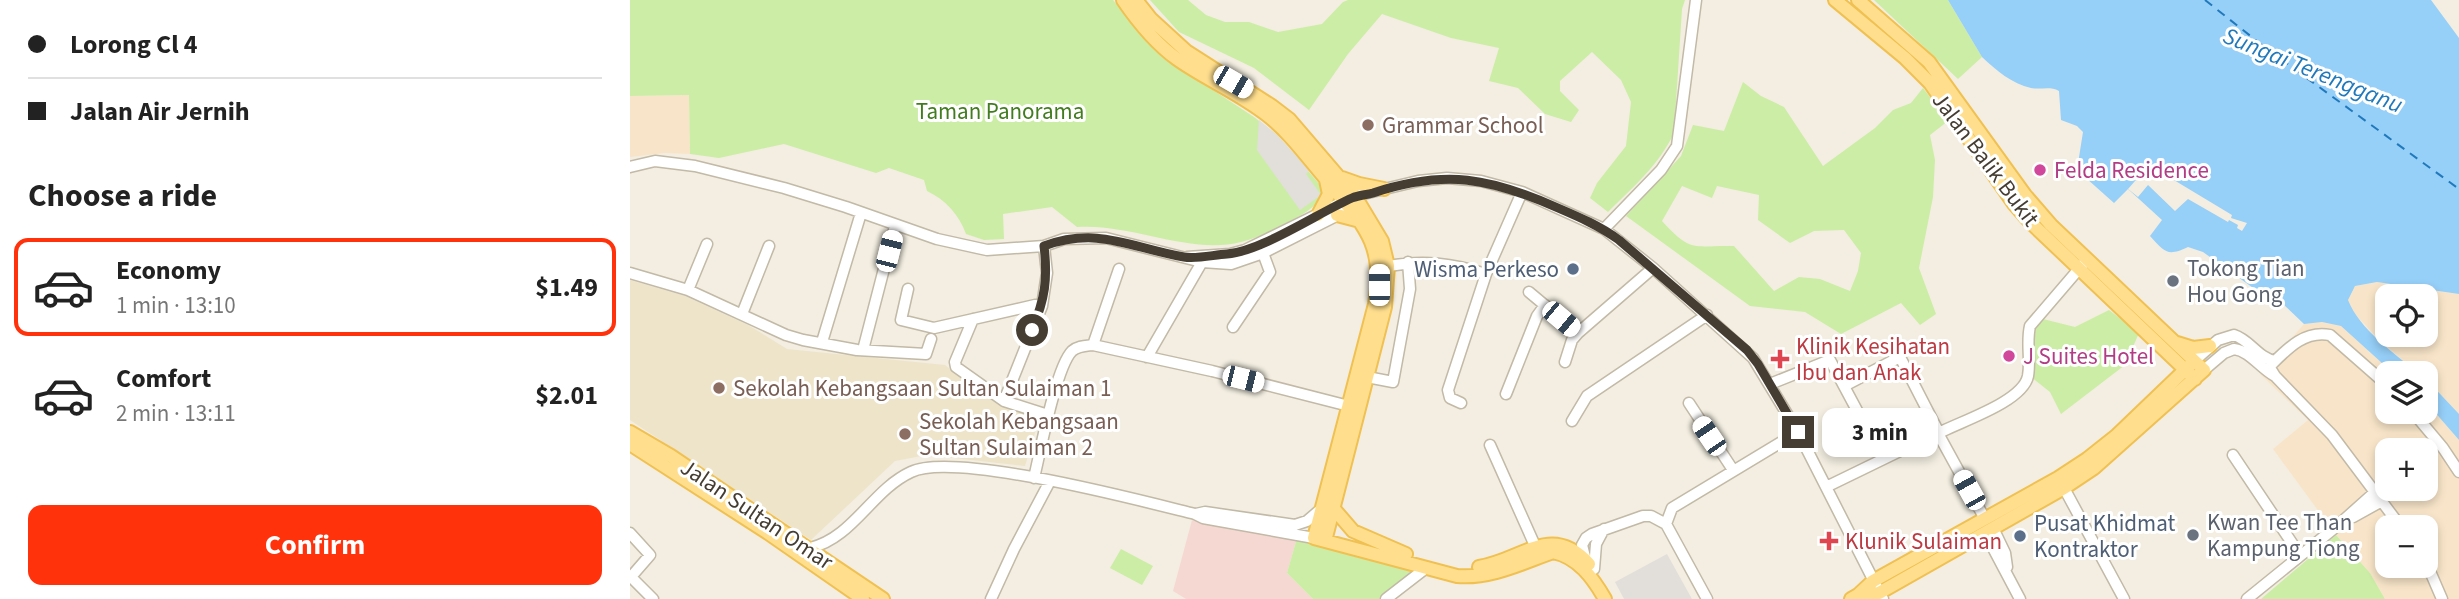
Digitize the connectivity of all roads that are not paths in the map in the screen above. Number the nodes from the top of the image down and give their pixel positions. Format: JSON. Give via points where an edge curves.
{"nodes":[{"id":1,"x":1123,"y":0,"type":"edge"},
{"id":2,"x":1136,"y":0,"type":"edge"},
{"id":3,"x":1696,"y":0,"type":"edge"},
{"id":4,"x":1835,"y":0,"type":"edge"},
{"id":5,"x":1858,"y":0,"type":"edge"},
{"id":6,"x":630,"y":167,"type":"edge"},
{"id":7,"x":1332,"y":178,"type":"junction"},
{"id":8,"x":1384,"y":189,"type":"junction"},
{"id":9,"x":1522,"y":192,"type":"junction"},
{"id":10,"x":1355,"y":200,"type":"junction"},
{"id":11,"x":861,"y":213,"type":"junction"},
{"id":12,"x":1318,"y":215,"type":"junction"},
{"id":13,"x":1337,"y":215,"type":"junction"},
{"id":14,"x":1360,"y":221,"type":"junction"},
{"id":15,"x":895,"y":226,"type":"junction"},
{"id":16,"x":1604,"y":229,"type":"junction"},
{"id":17,"x":707,"y":244,"type":"dead end"},
{"id":18,"x":769,"y":246,"type":"dead end"},
{"id":19,"x":1044,"y":246,"type":"junction"},
{"id":20,"x":1262,"y":253,"type":"junction"},
{"id":21,"x":1187,"y":257,"type":"junction"},
{"id":22,"x":1202,"y":262,"type":"junction"},
{"id":23,"x":1408,"y":262,"type":"junction"},
{"id":24,"x":2082,"y":265,"type":"junction"},
{"id":25,"x":1388,"y":266,"type":"junction"},
{"id":26,"x":1653,"y":268,"type":"junction"},
{"id":27,"x":1119,"y":269,"type":"dead end"},
{"id":28,"x":630,"y":273,"type":"edge"},
{"id":29,"x":1486,"y":274,"type":"junction"},
{"id":30,"x":908,"y":289,"type":"dead end"},
{"id":31,"x":688,"y":290,"type":"junction"},
{"id":32,"x":1529,"y":292,"type":"dead end"},
{"id":33,"x":1545,"y":305,"type":"junction"},
{"id":34,"x":1042,"y":306,"type":"junction"},
{"id":35,"x":742,"y":314,"type":"junction"},
{"id":36,"x":1707,"y":315,"type":"junction"},
{"id":37,"x":973,"y":319,"type":"junction"},
{"id":38,"x":1233,"y":327,"type":"dead end"},
{"id":39,"x":1578,"y":333,"type":"junction"},
{"id":40,"x":931,"y":339,"type":"dead end"},
{"id":41,"x":822,"y":342,"type":"junction"},
{"id":42,"x":1093,"y":345,"type":"junction"},
{"id":43,"x":2210,"y":346,"type":"junction"},
{"id":44,"x":2171,"y":348,"type":"junction"},
{"id":45,"x":863,"y":350,"type":"junction"},
{"id":46,"x":1147,"y":357,"type":"junction"},
{"id":47,"x":2275,"y":361,"type":"junction"},
{"id":48,"x":1565,"y":362,"type":"dead end"},
{"id":49,"x":2195,"y":370,"type":"junction"},
{"id":50,"x":2375,"y":374,"type":"edge"},
{"id":51,"x":2275,"y":376,"type":"junction"},
{"id":52,"x":1367,"y":377,"type":"junction"},
{"id":53,"x":1770,"y":384,"type":"junction"},
{"id":54,"x":1844,"y":386,"type":"junction"},
{"id":55,"x":2168,"y":386,"type":"junction"},
{"id":56,"x":1506,"y":394,"type":"dead end"},
{"id":57,"x":1004,"y":401,"type":"junction"},
{"id":58,"x":1461,"y":403,"type":"dead end"},
{"id":59,"x":1689,"y":403,"type":"dead end"},
{"id":60,"x":1349,"y":406,"type":"junction"},
{"id":61,"x":1048,"y":415,"type":"junction"},
{"id":62,"x":1573,"y":421,"type":"dead end"},
{"id":63,"x":2423,"y":424,"type":"edge"},
{"id":64,"x":630,"y":432,"type":"edge"},
{"id":65,"x":1798,"y":432,"type":"junction"},
{"id":66,"x":1939,"y":433,"type":"junction"},
{"id":67,"x":630,"y":444,"type":"edge"},
{"id":68,"x":1490,"y":445,"type":"dead end"},
{"id":69,"x":2233,"y":455,"type":"dead end"},
{"id":70,"x":1883,"y":459,"type":"junction"},
{"id":71,"x":1733,"y":470,"type":"junction"},
{"id":72,"x":2459,"y":472,"type":"edge"},
{"id":73,"x":1034,"y":478,"type":"junction"},
{"id":74,"x":1050,"y":481,"type":"junction"},
{"id":75,"x":1825,"y":487,"type":"junction"},
{"id":76,"x":2064,"y":488,"type":"junction"},
{"id":77,"x":2375,"y":492,"type":"joint"},
{"id":78,"x":2382,"y":501,"type":"joint"},
{"id":79,"x":1329,"y":508,"type":"junction"},
{"id":80,"x":1195,"y":514,"type":"junction"},
{"id":81,"x":2392,"y":515,"type":"edge"},
{"id":82,"x":1666,"y":524,"type":"junction"},
{"id":83,"x":2337,"y":526,"type":"junction"},
{"id":84,"x":1988,"y":527,"type":"junction"},
{"id":85,"x":630,"y":533,"type":"edge"},
{"id":86,"x":838,"y":537,"type":"junction"},
{"id":87,"x":1320,"y":539,"type":"junction"},
{"id":88,"x":810,"y":548,"type":"junction"},
{"id":89,"x":1536,"y":548,"type":"junction"},
{"id":90,"x":2300,"y":555,"type":"junction"},
{"id":91,"x":830,"y":563,"type":"junction"},
{"id":92,"x":1590,"y":565,"type":"junction"},
{"id":93,"x":1426,"y":568,"type":"junction"},
{"id":94,"x":630,"y":578,"type":"edge"},
{"id":95,"x":2433,"y":578,"type":"edge"},
{"id":96,"x":1878,"y":591,"type":"edge"},
{"id":97,"x":1854,"y":597,"type":"edge"},
{"id":98,"x":653,"y":599,"type":"edge"},
{"id":99,"x":863,"y":599,"type":"edge"},
{"id":100,"x":883,"y":599,"type":"edge"},
{"id":101,"x":992,"y":599,"type":"edge"},
{"id":102,"x":1386,"y":599,"type":"edge"},
{"id":103,"x":1605,"y":599,"type":"edge"},
{"id":104,"x":1614,"y":599,"type":"edge"},
{"id":105,"x":1707,"y":599,"type":"edge"},
{"id":106,"x":2020,"y":599,"type":"edge"},
{"id":107,"x":2124,"y":599,"type":"edge"},
{"id":108,"x":2247,"y":599,"type":"edge"},
{"id":109,"x":2442,"y":599,"type":"edge"}],
"edges":[{"from":1,"to":7,"type":"main road","via":[[1143,27],[1178,59],[1256,107]]},
{"from":2,"to":7,"type":"main road","via":[[1186,51],[1289,120]]},
{"from":3,"to":16,"type":"street","via":[[1677,146],[1661,170]]},
{"from":4,"to":24,"type":"main road","name":"Jalan Balik Bukit","via":[[1919,71],[2014,204]]},
{"from":5,"to":24,"type":"main road","name":"Jalan Balik Bukit","via":[[1929,62]]},
{"from":6,"to":11,"type":"street","via":[[655,161],[695,166]]},
{"from":7,"to":8,"type":"main road"},
{"from":7,"to":10,"type":"main road"},
{"from":7,"to":12,"type":"main road"},
{"from":8,"to":9,"type":"street","via":[[1460,178]]},
{"from":8,"to":10,"type":"street"},
{"from":9,"to":16,"type":"street"},
{"from":9,"to":29,"type":"street"},
{"from":10,"to":12,"type":"street"},
{"from":10,"to":13,"type":"street"},
{"from":10,"to":14,"type":"main road"},
{"from":10,"to":25,"type":"main road","via":[[1382,241]]},
{"from":11,"to":15,"type":"street"},
{"from":11,"to":41,"type":"street"},
{"from":12,"to":21,"type":"street","via":[[1245,250]]},
{"from":13,"to":14,"type":"main road"},
{"from":13,"to":20,"type":"street"},
{"from":14,"to":60,"type":"main road","via":[[1373,245],[1379,285]]},
{"from":15,"to":19,"type":"street","via":[[981,250]]},
{"from":15,"to":45,"type":"street"},
{"from":16,"to":26,"type":"street"},
{"from":17,"to":31,"type":"street"},
{"from":18,"to":35,"type":"street"},
{"from":19,"to":21,"type":"street","via":[[1065,239],[1107,238]]},
{"from":19,"to":34,"type":"street","via":[[1048,273]]},
{"from":20,"to":22,"type":"street","via":[[1231,264]]},
{"from":20,"to":38,"type":"street","via":[[1270,272]]},
{"from":21,"to":22,"type":"street"},
{"from":22,"to":46,"type":"street"},
{"from":23,"to":25,"type":"street"},
{"from":23,"to":29,"type":"street","via":[[1434,262]]},
{"from":23,"to":52,"type":"street","via":[[1410,289],[1393,382]]},
{"from":24,"to":44,"type":"main road","name":"Jalan Balik Bukit"},
{"from":24,"to":66,"type":"street","via":[[2030,326],[2029,372],[2022,387],[2006,400]]},
{"from":25,"to":52,"type":"main road","via":[[1385,307]]},
{"from":26,"to":36,"type":"street"},
{"from":26,"to":39,"type":"street"},
{"from":27,"to":42,"type":"street"},
{"from":28,"to":31,"type":"street"},
{"from":29,"to":58,"type":"street","via":[[1448,390],[1450,398]]},
{"from":30,"to":37,"type":"street","via":[[904,321],[934,328]]},
{"from":31,"to":35,"type":"street"},
{"from":32,"to":33,"type":"street"},
{"from":33,"to":39,"type":"street"},
{"from":33,"to":56,"type":"street"},
{"from":34,"to":37,"type":"street"},
{"from":34,"to":57,"type":"street"},
{"from":35,"to":41,"type":"street","via":[[786,335]]},
{"from":36,"to":53,"type":"street","via":[[1747,350]]},
{"from":36,"to":62,"type":"street","via":[[1587,396]]},
{"from":37,"to":57,"type":"street","via":[[955,365]]},
{"from":39,"to":48,"type":"street"},
{"from":40,"to":45,"type":"street","via":[[926,354]]},
{"from":41,"to":45,"type":"street"},
{"from":42,"to":46,"type":"street"},
{"from":42,"to":61,"type":"street","via":[[1074,349],[1067,358]]},
{"from":43,"to":44,"type":"main road"},
{"from":43,"to":47,"type":"street","via":[[2234,335]]},
{"from":43,"to":49,"type":"street"},
{"from":44,"to":49,"type":"main road","name":"Jalan Balik Bukit"},
{"from":44,"to":55,"type":"main road"},
{"from":46,"to":60,"type":"street"},
{"from":47,"to":50,"type":"street","via":[[2317,332],[2330,335]]},
{"from":47,"to":51,"type":"street","via":[[2270,368]]},
{"from":49,"to":51,"type":"street","via":[[2234,349]]},
{"from":49,"to":55,"type":"main road"},
{"from":49,"to":76,"type":"main road","via":[[2124,444]]},
{"from":51,"to":77,"type":"street","via":[[2332,435]]},
{"from":52,"to":79,"type":"main road"},
{"from":53,"to":54,"type":"street","via":[[1830,360]]},
{"from":53,"to":65,"type":"street"},
{"from":54,"to":66,"type":"street","via":[[1900,356]]},
{"from":54,"to":70,"type":"street"},
{"from":55,"to":84,"type":"main road","via":[[2087,459]]},
{"from":57,"to":61,"type":"street"},
{"from":59,"to":71,"type":"street"},
{"from":60,"to":79,"type":"main road"},
{"from":61,"to":73,"type":"street"},
{"from":63,"to":72,"type":"street"},
{"from":64,"to":88,"type":"main road","name":"Jalan Sultan Omar"},
{"from":65,"to":71,"type":"street"},
{"from":65,"to":75,"type":"street"},
{"from":66,"to":70,"type":"street"},
{"from":66,"to":84,"type":"street"},
{"from":67,"to":99,"type":"main road"},
{"from":68,"to":89,"type":"street"},
{"from":69,"to":90,"type":"street"},
{"from":70,"to":75,"type":"street"},
{"from":71,"to":82,"type":"street","via":[[1672,508]]},
{"from":73,"to":74,"type":"street"},
{"from":73,"to":86,"type":"street","via":[[946,467],[916,469],[890,485]]},
{"from":74,"to":80,"type":"street"},
{"from":74,"to":101,"type":"street"},
{"from":75,"to":96,"type":"street"},
{"from":76,"to":84,"type":"main road"},
{"from":76,"to":107,"type":"street"},
{"from":77,"to":83,"type":"street"},
{"from":78,"to":81,"type":"street"},
{"from":78,"to":83,"type":"street"},
{"from":79,"to":80,"type":"street","via":[[1295,525]]},
{"from":79,"to":87,"type":"main road"},
{"from":79,"to":89,"type":"main road","via":[[1372,540],[1453,567],[1483,567]]},
{"from":80,"to":87,"type":"street"},
{"from":82,"to":92,"type":"street","via":[[1643,516],[1605,528],[1583,541]]},
{"from":82,"to":105,"type":"street"},
{"from":83,"to":90,"type":"street"},
{"from":84,"to":96,"type":"main road"},
{"from":84,"to":106,"type":"street","via":[[2005,552],[2007,571]]},
{"from":85,"to":94,"type":"street","via":[[650,555]]},
{"from":86,"to":88,"type":"street"},
{"from":86,"to":91,"type":"street"},
{"from":87,"to":93,"type":"main road"},
{"from":88,"to":91,"type":"main road","name":"Jalan Sultan Omar"},
{"from":89,"to":92,"type":"main road","via":[[1562,544],[1576,550]]},
{"from":90,"to":108,"type":"street"},
{"from":91,"to":100,"type":"main road","name":"Jalan Sultan Omar"},
{"from":92,"to":104,"type":"main road"},
{"from":93,"to":102,"type":"street"},
{"from":93,"to":103,"type":"main road","via":[[1457,576],[1485,575],[1553,552],[1574,560]]},
{"from":94,"to":98,"type":"street"},
{"from":95,"to":109,"type":"street"},
{"from":96,"to":97,"type":"main road"}]}
